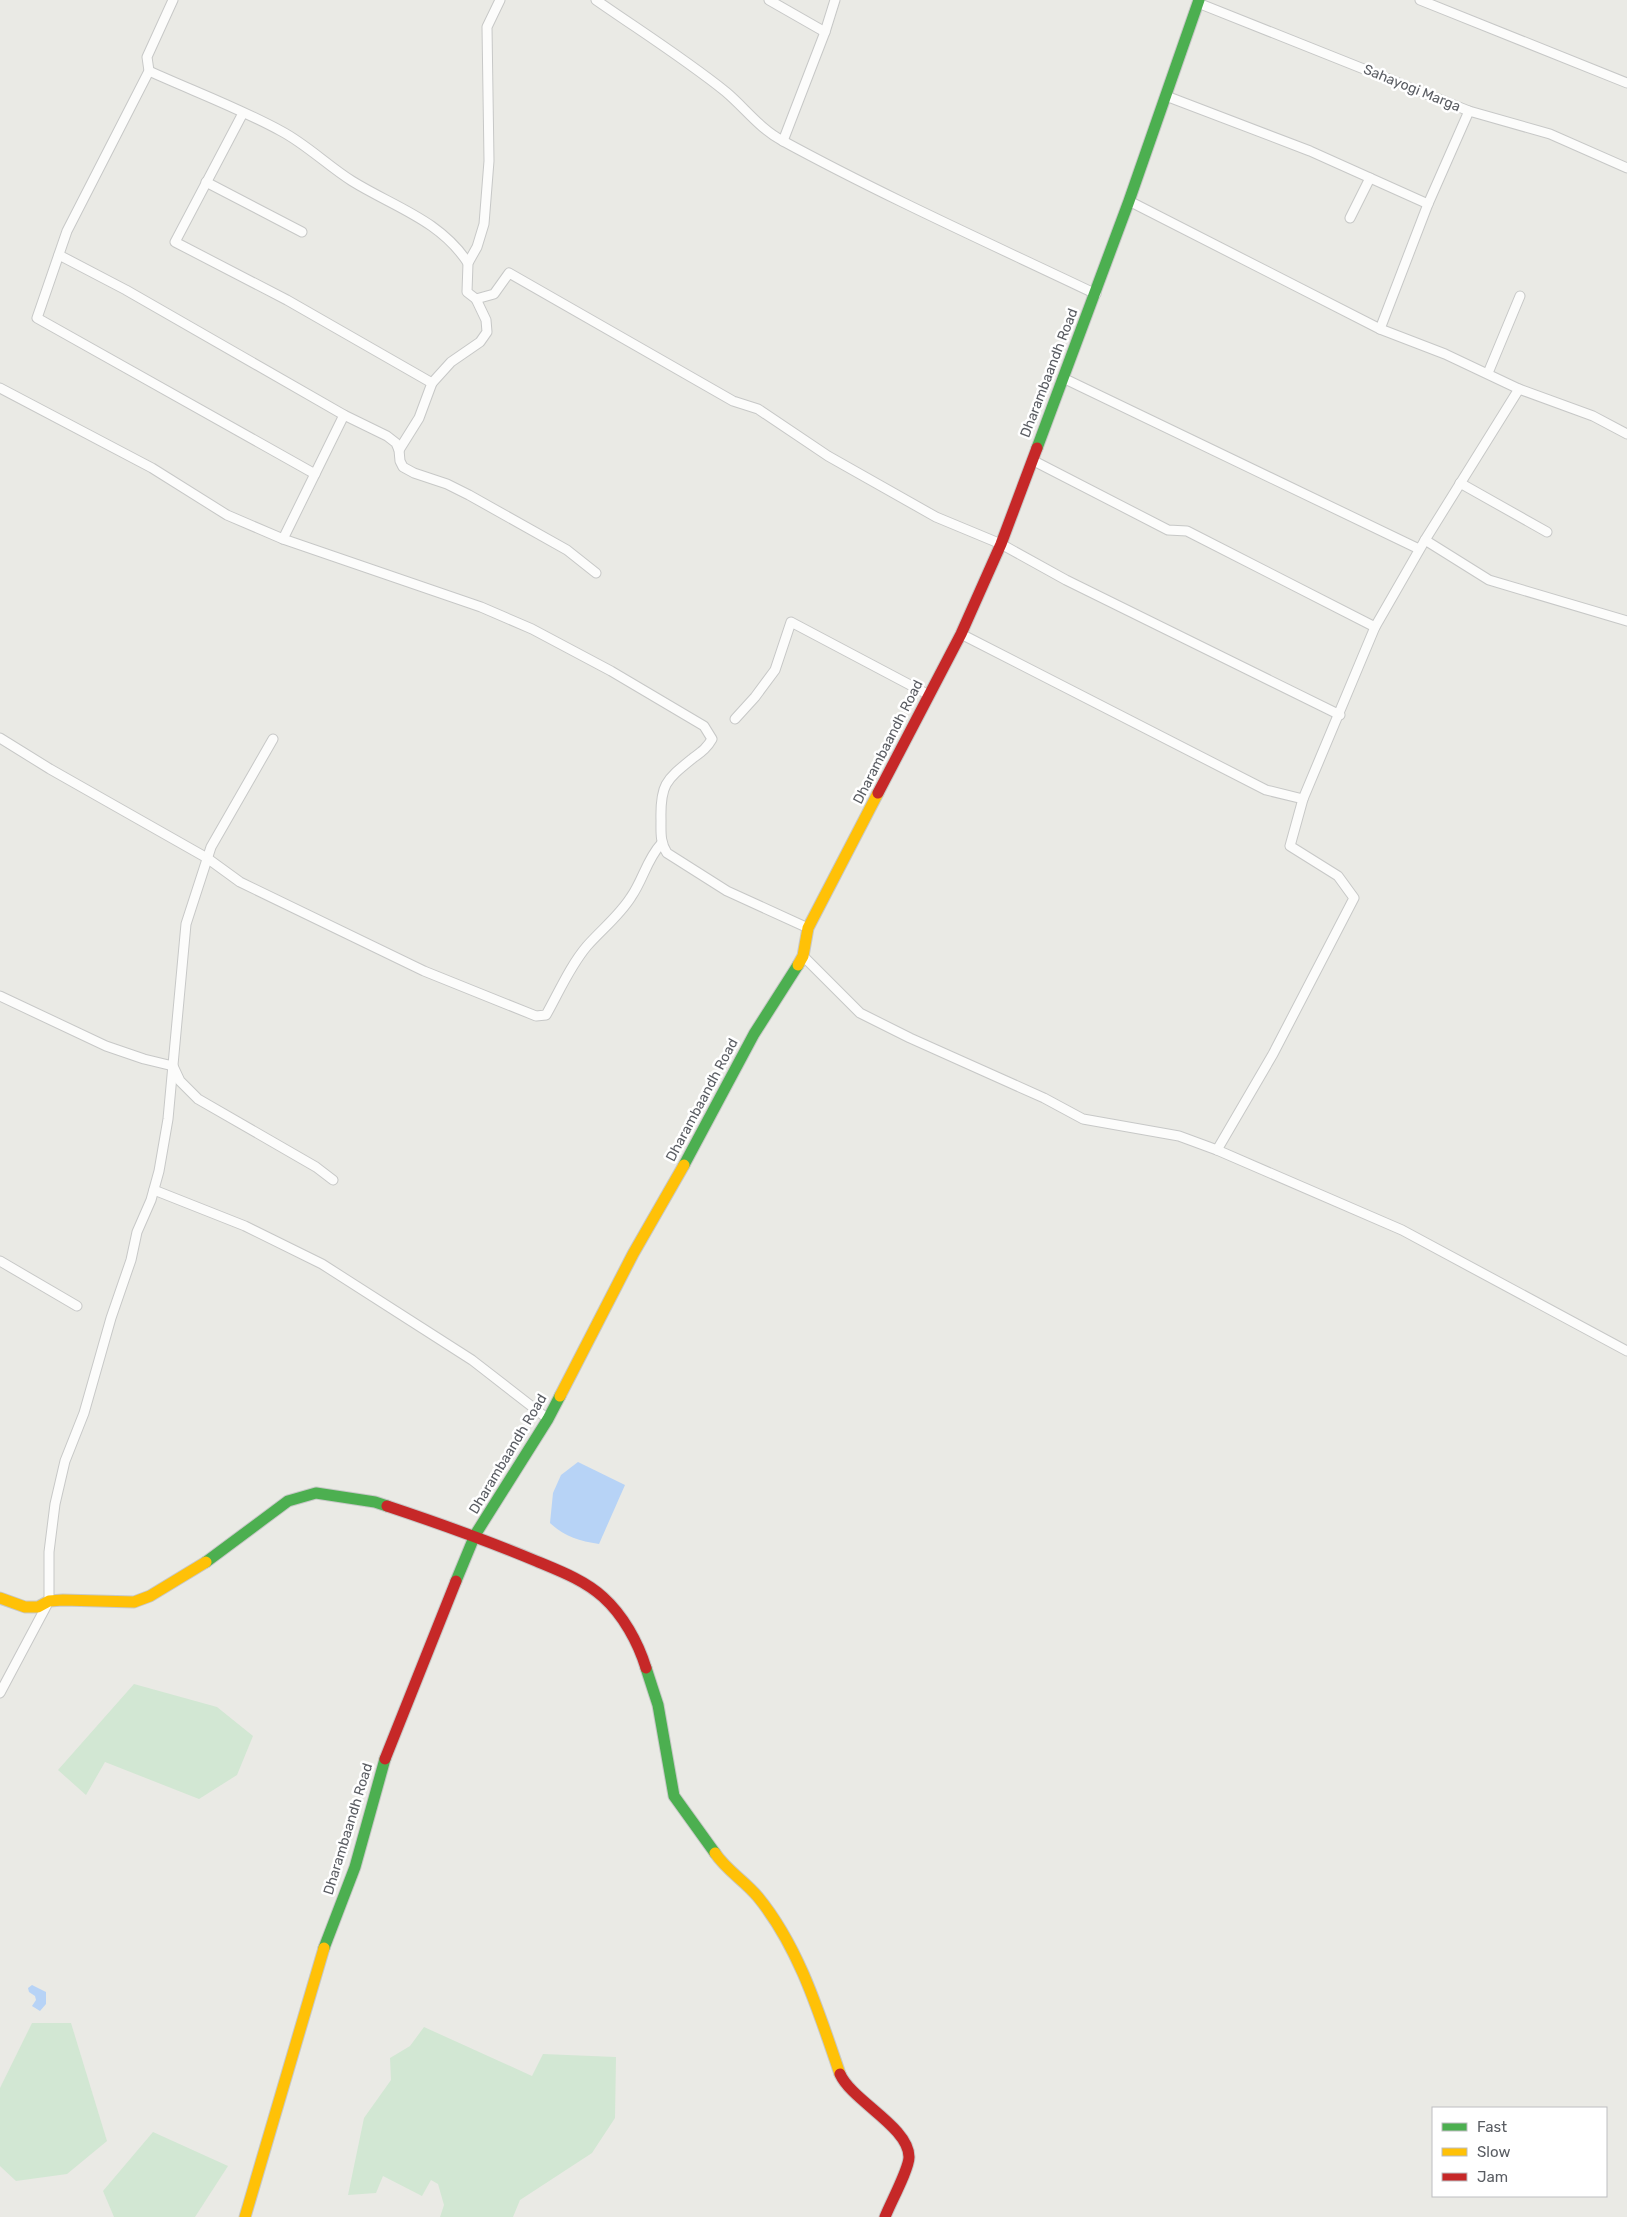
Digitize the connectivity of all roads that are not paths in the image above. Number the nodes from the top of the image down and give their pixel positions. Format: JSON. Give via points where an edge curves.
{"nodes":[{"id":1,"x":173,"y":0,"type":"edge"},
{"id":2,"x":500,"y":0,"type":"edge"},
{"id":3,"x":596,"y":0,"type":"edge"},
{"id":4,"x":769,"y":0,"type":"edge"},
{"id":5,"x":835,"y":0,"type":"edge"},
{"id":6,"x":1420,"y":0,"type":"edge"},
{"id":7,"x":1199,"y":2,"type":"edge"},
{"id":8,"x":825,"y":32,"type":"junction"},
{"id":9,"x":149,"y":71,"type":"junction"},
{"id":10,"x":1627,"y":83,"type":"edge"},
{"id":11,"x":1166,"y":96,"type":"junction"},
{"id":12,"x":1469,"y":111,"type":"junction"},
{"id":13,"x":242,"y":114,"type":"junction"},
{"id":14,"x":783,"y":141,"type":"junction"},
{"id":15,"x":1627,"y":168,"type":"edge"},
{"id":16,"x":1370,"y":178,"type":"junction"},
{"id":17,"x":206,"y":182,"type":"junction"},
{"id":18,"x":1130,"y":201,"type":"junction"},
{"id":19,"x":1428,"y":204,"type":"junction"},
{"id":20,"x":1350,"y":218,"type":"dead end"},
{"id":21,"x":302,"y":232,"type":"dead end"},
{"id":22,"x":59,"y":255,"type":"junction"},
{"id":23,"x":468,"y":263,"type":"junction"},
{"id":24,"x":1096,"y":294,"type":"junction"},
{"id":25,"x":1520,"y":296,"type":"dead end"},
{"id":26,"x":476,"y":298,"type":"junction"},
{"id":27,"x":1380,"y":329,"type":"junction"},
{"id":28,"x":1488,"y":373,"type":"junction"},
{"id":29,"x":1064,"y":378,"type":"junction"},
{"id":30,"x":432,"y":383,"type":"junction"},
{"id":31,"x":0,"y":388,"type":"edge"},
{"id":32,"x":1519,"y":389,"type":"junction"},
{"id":33,"x":344,"y":415,"type":"junction"},
{"id":34,"x":1627,"y":434,"type":"edge"},
{"id":35,"x":399,"y":450,"type":"junction"},
{"id":36,"x":1032,"y":460,"type":"junction"},
{"id":37,"x":315,"y":474,"type":"junction"},
{"id":38,"x":1460,"y":483,"type":"junction"},
{"id":39,"x":1547,"y":532,"type":"dead end"},
{"id":40,"x":284,"y":539,"type":"junction"},
{"id":41,"x":1425,"y":540,"type":"junction"},
{"id":42,"x":1001,"y":544,"type":"junction"},
{"id":43,"x":1420,"y":549,"type":"junction"},
{"id":44,"x":596,"y":572,"type":"dead end"},
{"id":45,"x":1627,"y":621,"type":"edge"},
{"id":46,"x":1375,"y":627,"type":"junction"},
{"id":47,"x":961,"y":634,"type":"junction"},
{"id":48,"x":929,"y":695,"type":"junction"},
{"id":49,"x":1340,"y":715,"type":"junction"},
{"id":50,"x":735,"y":719,"type":"dead end"},
{"id":51,"x":0,"y":738,"type":"edge"},
{"id":52,"x":273,"y":739,"type":"dead end"},
{"id":53,"x":1303,"y":799,"type":"junction"},
{"id":54,"x":661,"y":844,"type":"junction"},
{"id":55,"x":207,"y":858,"type":"junction"},
{"id":56,"x":808,"y":928,"type":"junction"},
{"id":57,"x":802,"y":956,"type":"junction"},
{"id":58,"x":0,"y":996,"type":"edge"},
{"id":59,"x":173,"y":1066,"type":"junction"},
{"id":60,"x":1218,"y":1150,"type":"junction"},
{"id":61,"x":333,"y":1180,"type":"dead end"},
{"id":62,"x":154,"y":1190,"type":"junction"},
{"id":63,"x":0,"y":1261,"type":"edge"},
{"id":64,"x":77,"y":1306,"type":"dead end"},
{"id":65,"x":1627,"y":1351,"type":"edge"},
{"id":66,"x":548,"y":1419,"type":"junction"},
{"id":67,"x":475,"y":1535,"type":"junction"},
{"id":68,"x":0,"y":1598,"type":"edge"},
{"id":69,"x":49,"y":1602,"type":"junction"},
{"id":70,"x":0,"y":1693,"type":"edge"},
{"id":71,"x":245,"y":2217,"type":"edge"},
{"id":72,"x":885,"y":2217,"type":"edge"}],
"edges":[{"from":1,"to":9,"type":"street","via":[[148,57]]},
{"from":2,"to":23,"type":"street","via":[[487,27],[489,161],[484,224]]},
{"from":3,"to":14,"type":"street","via":[[727,93],[763,128]]},
{"from":4,"to":8,"type":"street"},
{"from":5,"to":8,"type":"street"},
{"from":6,"to":10,"type":"street"},
{"from":7,"to":11,"type":"main road","name":"Dharambaandh Road"},
{"from":7,"to":12,"type":"street","name":"Sahayogi Marga"},
{"from":8,"to":14,"type":"street"},
{"from":9,"to":13,"type":"street"},
{"from":9,"to":22,"type":"street","via":[[67,231]]},
{"from":11,"to":16,"type":"street","via":[[1310,151]]},
{"from":11,"to":18,"type":"main road","name":"Dharambaandh Road"},
{"from":12,"to":15,"type":"street","name":"Sahayogi Marga","via":[[1550,134]]},
{"from":12,"to":19,"type":"street"},
{"from":13,"to":17,"type":"street"},
{"from":13,"to":23,"type":"street","via":[[282,131],[353,182],[417,216],[458,247]]},
{"from":14,"to":24,"type":"street","via":[[844,174]]},
{"from":16,"to":19,"type":"street"},
{"from":16,"to":20,"type":"street"},
{"from":17,"to":21,"type":"street"},
{"from":17,"to":30,"type":"street","via":[[174,242],[287,300]]},
{"from":18,"to":24,"type":"main road","name":"Dharambaandh Road"},
{"from":18,"to":27,"type":"street"},
{"from":19,"to":27,"type":"street"},
{"from":22,"to":33,"type":"street"},
{"from":22,"to":37,"type":"street","via":[[37,318]]},
{"from":23,"to":26,"type":"street","via":[[467,292]]},
{"from":24,"to":29,"type":"main road","name":"Dharambaandh Road"},
{"from":25,"to":28,"type":"street"},
{"from":26,"to":30,"type":"street","via":[[486,320],[487,332],[480,342],[451,362]]},
{"from":26,"to":42,"type":"street","via":[[494,294],[509,273],[733,401],[758,409],[828,456],[936,517]]},
{"from":27,"to":28,"type":"street"},
{"from":28,"to":32,"type":"street"},
{"from":29,"to":36,"type":"main road","name":"Dharambaandh Road"},
{"from":29,"to":43,"type":"street"},
{"from":30,"to":35,"type":"street","via":[[419,418]]},
{"from":31,"to":40,"type":"street","via":[[152,468],[227,515]]},
{"from":32,"to":34,"type":"street","via":[[1593,416]]},
{"from":32,"to":38,"type":"street"},
{"from":33,"to":35,"type":"street","via":[[387,436]]},
{"from":33,"to":37,"type":"street"},
{"from":35,"to":44,"type":"street","via":[[404,467],[469,495],[567,550]]},
{"from":36,"to":42,"type":"main road","name":"Dharambaandh Road"},
{"from":36,"to":46,"type":"street","via":[[1168,530],[1187,531]]},
{"from":37,"to":40,"type":"street"},
{"from":38,"to":39,"type":"street"},
{"from":38,"to":41,"type":"street"},
{"from":40,"to":54,"type":"street","via":[[481,607],[532,629],[704,726],[712,739],[707,747],[672,774],[664,785]]},
{"from":41,"to":43,"type":"street"},
{"from":41,"to":45,"type":"street","via":[[1488,580]]},
{"from":42,"to":47,"type":"main road","name":"Dharambaandh Road"},
{"from":42,"to":49,"type":"street","via":[[1066,580]]},
{"from":43,"to":46,"type":"street"},
{"from":46,"to":49,"type":"street"},
{"from":47,"to":48,"type":"main road","name":"Dharambaandh Road"},
{"from":47,"to":53,"type":"street","via":[[1266,790]]},
{"from":48,"to":50,"type":"street","via":[[790,622],[775,670]]},
{"from":48,"to":56,"type":"main road","name":"Dharambaandh Road"},
{"from":49,"to":53,"type":"street"},
{"from":51,"to":55,"type":"street"},
{"from":52,"to":55,"type":"street"},
{"from":53,"to":60,"type":"street","via":[[1290,846],[1338,876],[1354,898],[1273,1054]]},
{"from":54,"to":55,"type":"street","via":[[652,854],[643,879],[631,898],[574,963],[546,1015],[536,1016],[424,971],[240,882]]},
{"from":54,"to":56,"type":"street","via":[[667,853],[727,891]]},
{"from":55,"to":59,"type":"street","via":[[186,924]]},
{"from":56,"to":57,"type":"main road","name":"Dharambaandh Road"},
{"from":57,"to":60,"type":"street","via":[[860,1013],[1083,1119],[1179,1136]]},
{"from":57,"to":66,"type":"main road","name":"Dharambaandh Road","via":[[754,1034],[633,1254]]},
{"from":58,"to":59,"type":"street","via":[[106,1046]]},
{"from":59,"to":61,"type":"street","via":[[180,1081],[198,1099]]},
{"from":59,"to":62,"type":"street","via":[[168,1120]]},
{"from":60,"to":65,"type":"street","via":[[1402,1230]]},
{"from":62,"to":66,"type":"street","via":[[245,1226],[322,1264],[472,1360]]},
{"from":62,"to":69,"type":"street","via":[[137,1232],[84,1413],[65,1461],[49,1552]]},
{"from":63,"to":64,"type":"street"},
{"from":66,"to":67,"type":"main road","name":"Dharambaandh Road"},
{"from":67,"to":69,"type":"main road","via":[[375,1502],[316,1493],[288,1501],[218,1554],[150,1596],[134,1602]]},
{"from":67,"to":71,"type":"main road","name":"Dharambaandh Road","via":[[384,1761],[355,1867],[321,1954]]},
{"from":67,"to":72,"type":"main road","via":[[575,1578],[593,1589],[618,1614],[640,1649],[658,1705],[674,1796],[720,1861],[757,1896],[780,1928],[799,1964],[846,2086],[908,2143],[909,2158]]},
{"from":68,"to":69,"type":"main road","via":[[24,1607],[38,1607]]},
{"from":69,"to":70,"type":"street"}]}
